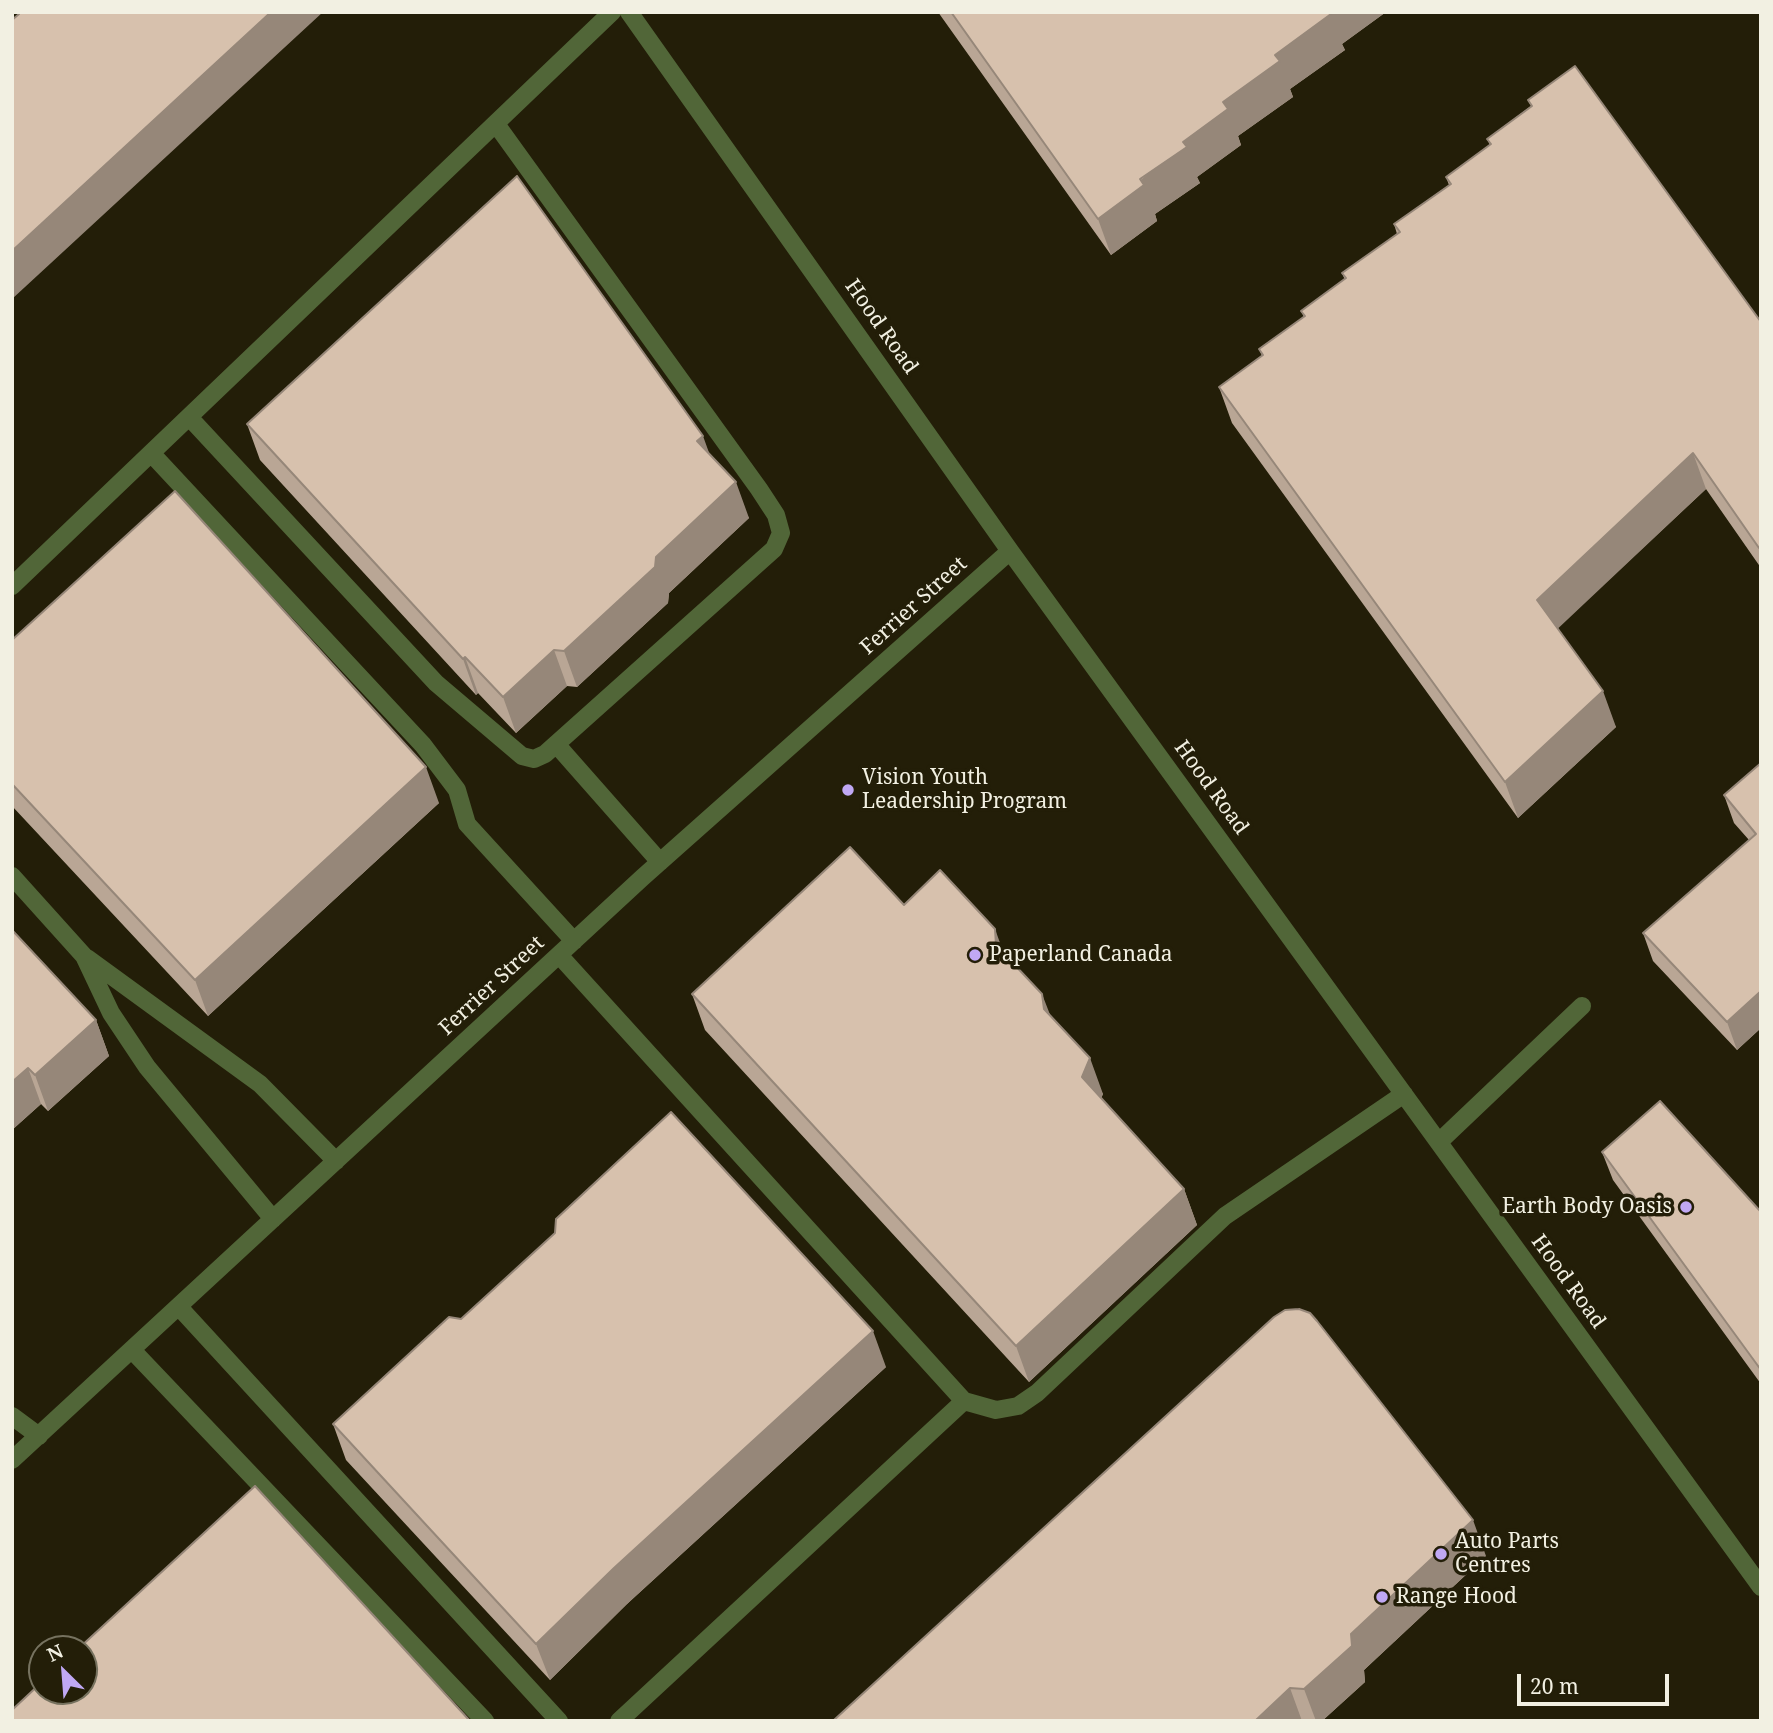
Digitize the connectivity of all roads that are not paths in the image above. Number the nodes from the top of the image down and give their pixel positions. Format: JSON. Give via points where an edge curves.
{"nodes":[{"id":1,"x":612,"y":12,"type":"edge"},
{"id":2,"x":629,"y":12,"type":"edge"},
{"id":3,"x":496,"y":124,"type":"junction"},
{"id":4,"x":189,"y":417,"type":"junction"},
{"id":5,"x":151,"y":453,"type":"junction"},
{"id":6,"x":1010,"y":551,"type":"junction"},
{"id":7,"x":12,"y":586,"type":"edge"},
{"id":8,"x":556,"y":744,"type":"junction"},
{"id":9,"x":660,"y":862,"type":"junction"},
{"id":10,"x":12,"y":876,"type":"edge"},
{"id":11,"x":574,"y":941,"type":"junction"},
{"id":12,"x":559,"y":955,"type":"junction"},
{"id":13,"x":84,"y":956,"type":"junction"},
{"id":14,"x":1582,"y":1006,"type":"dead end"},
{"id":15,"x":1404,"y":1094,"type":"junction"},
{"id":16,"x":1439,"y":1142,"type":"junction"},
{"id":17,"x":336,"y":1161,"type":"junction"},
{"id":18,"x":273,"y":1220,"type":"junction"},
{"id":19,"x":179,"y":1307,"type":"junction"},
{"id":20,"x":132,"y":1350,"type":"junction"},
{"id":21,"x":964,"y":1401,"type":"junction"},
{"id":22,"x":12,"y":1416,"type":"edge"},
{"id":23,"x":39,"y":1436,"type":"junction"},
{"id":24,"x":12,"y":1460,"type":"edge"},
{"id":25,"x":1761,"y":1587,"type":"edge"},
{"id":26,"x":485,"y":1721,"type":"edge"},
{"id":27,"x":559,"y":1721,"type":"edge"},
{"id":28,"x":619,"y":1721,"type":"edge"}],
"edges":[{"from":1,"to":3,"type":"street"},
{"from":2,"to":6,"type":"street","name":"Hood Road"},
{"from":3,"to":4,"type":"street"},
{"from":3,"to":8,"type":"street","via":[[759,489],[776,515],[781,533],[774,549]]},
{"from":4,"to":5,"type":"street"},
{"from":4,"to":8,"type":"street","via":[[436,683],[522,755],[534,759]]},
{"from":5,"to":7,"type":"street"},
{"from":5,"to":11,"type":"street","via":[[423,745],[457,790],[467,824]]},
{"from":6,"to":9,"type":"street","name":"Ferrier Street"},
{"from":6,"to":15,"type":"street","name":"Hood Road"},
{"from":8,"to":9,"type":"street"},
{"from":9,"to":11,"type":"street","name":"Ferrier Street"},
{"from":10,"to":13,"type":"street"},
{"from":11,"to":12,"type":"street","name":"Ferrier Street"},
{"from":12,"to":17,"type":"street","name":"Ferrier Street"},
{"from":12,"to":21,"type":"street"},
{"from":13,"to":17,"type":"street","via":[[260,1084]]},
{"from":13,"to":18,"type":"street","via":[[111,1013],[147,1067]]},
{"from":14,"to":16,"type":"street"},
{"from":15,"to":16,"type":"street","name":"Hood Road"},
{"from":15,"to":21,"type":"street","via":[[1225,1216],[1037,1393],[1018,1406],[996,1410]]},
{"from":16,"to":25,"type":"street","name":"Hood Road"},
{"from":17,"to":18,"type":"street","name":"Ferrier Street"},
{"from":18,"to":19,"type":"street","name":"Ferrier Street"},
{"from":19,"to":20,"type":"street","name":"Ferrier Street"},
{"from":19,"to":27,"type":"street"},
{"from":20,"to":23,"type":"street","name":"Ferrier Street"},
{"from":20,"to":26,"type":"street"},
{"from":21,"to":28,"type":"street"},
{"from":22,"to":23,"type":"street"},
{"from":23,"to":24,"type":"street","name":"Ferrier Street"}]}
